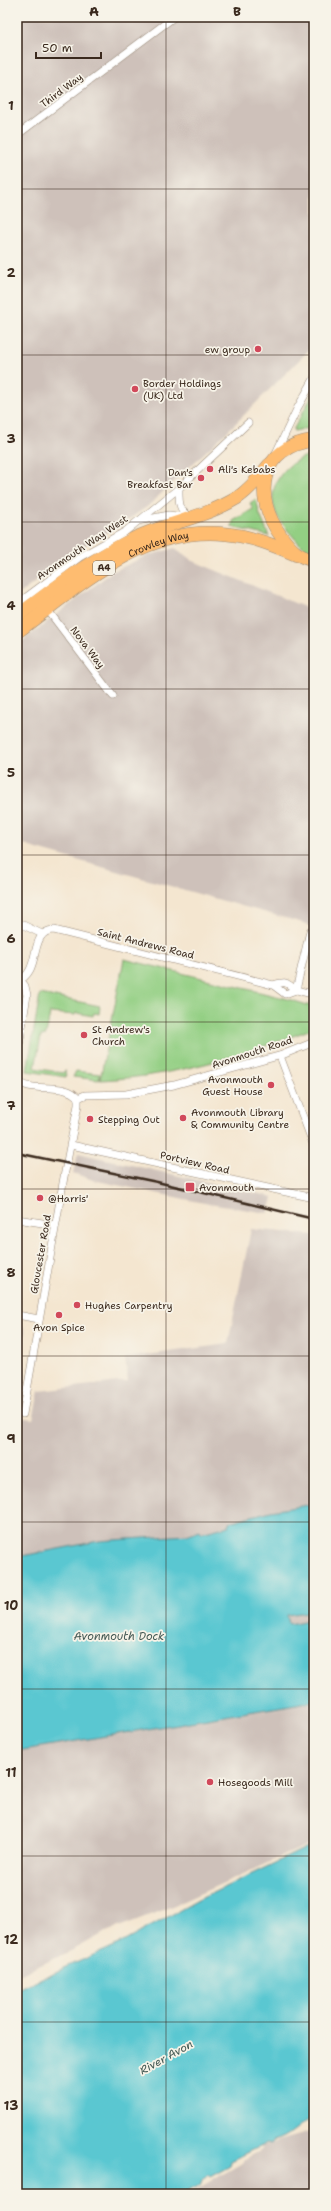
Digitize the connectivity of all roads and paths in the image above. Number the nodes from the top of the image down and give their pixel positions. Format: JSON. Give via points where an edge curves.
{"nodes":[{"id":1,"x":174,"y":17,"type":"edge"},
{"id":2,"x":17,"y":135,"type":"edge"},
{"id":3,"x":314,"y":379,"type":"edge"},
{"id":4,"x":248,"y":423,"type":"dead end"},
{"id":5,"x":314,"y":440,"type":"edge"},
{"id":6,"x":271,"y":463,"type":"junction"},
{"id":7,"x":179,"y":488,"type":"junction"},
{"id":8,"x":189,"y":518,"type":"junction"},
{"id":9,"x":138,"y":521,"type":"junction"},
{"id":10,"x":299,"y":556,"type":"junction"},
{"id":11,"x":314,"y":560,"type":"edge"},
{"id":12,"x":314,"y":567,"type":"edge"},
{"id":13,"x":17,"y":604,"type":"edge"},
{"id":14,"x":48,"y":609,"type":"junction"},
{"id":15,"x":17,"y":616,"type":"edge"},
{"id":16,"x":17,"y":632,"type":"edge"},
{"id":17,"x":113,"y":696,"type":"dead end"},
{"id":18,"x":17,"y":922,"type":"edge"},
{"id":19,"x":310,"y":931,"type":"dead end"},
{"id":20,"x":42,"y":934,"type":"junction"},
{"id":21,"x":18,"y":979,"type":"edge"},
{"id":22,"x":273,"y":985,"type":"junction"},
{"id":23,"x":296,"y":990,"type":"junction"},
{"id":24,"x":314,"y":994,"type":"edge"},
{"id":25,"x":314,"y":1042,"type":"edge"},
{"id":26,"x":280,"y":1056,"type":"junction"},
{"id":27,"x":17,"y":1059,"type":"edge"},
{"id":28,"x":17,"y":1079,"type":"edge"},
{"id":29,"x":78,"y":1098,"type":"junction"},
{"id":30,"x":71,"y":1145,"type":"junction"},
{"id":31,"x":314,"y":1146,"type":"edge"},
{"id":32,"x":314,"y":1198,"type":"edge"},
{"id":33,"x":17,"y":1219,"type":"edge"},
{"id":34,"x":55,"y":1225,"type":"junction"},
{"id":35,"x":17,"y":1315,"type":"edge"},
{"id":36,"x":39,"y":1319,"type":"junction"},
{"id":37,"x":23,"y":1414,"type":"dead end"}],
"edges":[{"from":1,"to":2,"type":"street","name":"Third Way"},
{"from":3,"to":6,"type":"street"},
{"from":4,"to":7,"type":"street","name":"Avonmouth Way West"},
{"from":5,"to":6,"type":"highway","name":"Crowley Way","via":[[293,445]]},
{"from":6,"to":8,"type":"highway","name":"Crowley Way","number":"A4","via":[[237,498]]},
{"from":6,"to":10,"type":"highway","via":[[265,481],[268,512],[277,531]]},
{"from":7,"to":8,"type":"street","via":[[179,506]]},
{"from":7,"to":9,"type":"street","name":"Avonmouth Way West"},
{"from":8,"to":9,"type":"street","name":"Avonmouth Way West","via":[[169,515]]},
{"from":8,"to":15,"type":"highway","name":"Crowley Way","number":"A4","via":[[133,539],[102,555]]},
{"from":9,"to":13,"type":"street","name":"Avonmouth Way West","via":[[126,531],[80,557]]},
{"from":10,"to":11,"type":"highway"},
{"from":10,"to":12,"type":"highway","number":"A4"},
{"from":10,"to":14,"type":"highway","name":"Crowley Way","number":"A4","via":[[235,535],[205,532],[179,535],[120,558]]},
{"from":14,"to":16,"type":"highway","name":"Crowley Way","number":"A4"},
{"from":14,"to":17,"type":"street","name":"Nova Way"},
{"from":18,"to":20,"type":"street"},
{"from":19,"to":23,"type":"street"},
{"from":20,"to":21,"type":"street","via":[[38,939],[33,965]]},
{"from":20,"to":22,"type":"street","name":"Saint Andrews Road","via":[[54,930]]},
{"from":21,"to":27,"type":"street","via":[[26,990],[27,1001]]},
{"from":22,"to":23,"type":"street","name":"Saint Andrews Road","via":[[289,983]]},
{"from":22,"to":23,"type":"street","name":"Saint Andrews Road","via":[[285,994]]},
{"from":23,"to":24,"type":"street","name":"Saint Andrews Road"},
{"from":25,"to":26,"type":"street","name":"Avonmouth Road"},
{"from":26,"to":29,"type":"street","name":"Avonmouth Road","via":[[166,1086],[126,1094]]},
{"from":26,"to":31,"type":"street"},
{"from":28,"to":29,"type":"street","via":[[24,1085],[67,1090]]},
{"from":29,"to":30,"type":"street","name":"Gloucester Road"},
{"from":30,"to":32,"type":"street","name":"Portview Road"},
{"from":30,"to":34,"type":"street","name":"Gloucester Road"},
{"from":33,"to":34,"type":"street"},
{"from":34,"to":36,"type":"street","name":"Gloucester Road"},
{"from":35,"to":36,"type":"street"},
{"from":36,"to":37,"type":"street","name":"Gloucester Road"}]}
